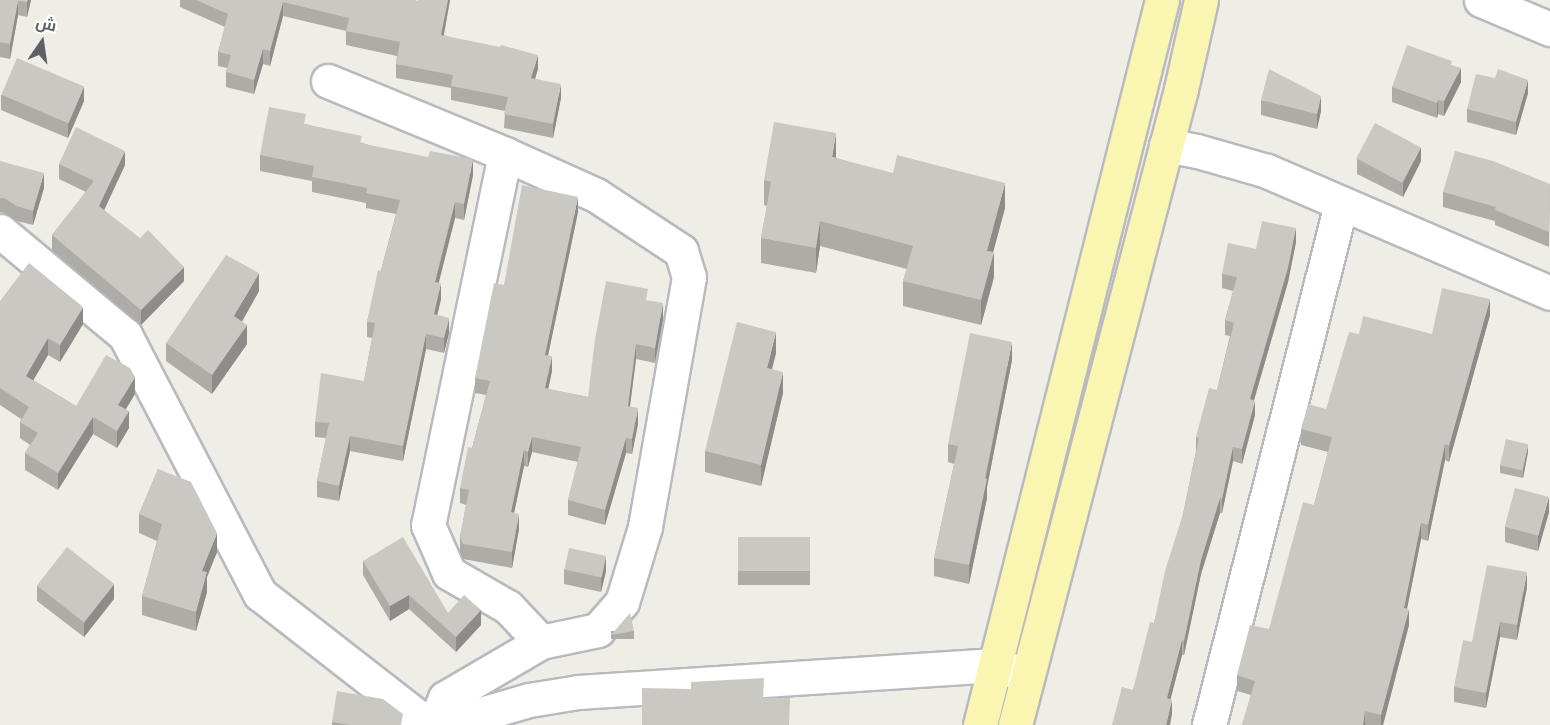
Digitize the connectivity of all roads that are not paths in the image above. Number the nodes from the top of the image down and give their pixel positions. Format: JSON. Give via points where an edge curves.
{"nodes":[{"id":1,"x":1162,"y":0,"type":"edge"},
{"id":2,"x":1201,"y":0,"type":"edge"},
{"id":3,"x":1481,"y":0,"type":"edge"},
{"id":4,"x":1550,"y":29,"type":"edge"},
{"id":5,"x":328,"y":81,"type":"dead end"},
{"id":6,"x":1166,"y":145,"type":"junction"},
{"id":7,"x":505,"y":154,"type":"junction"},
{"id":8,"x":1341,"y":204,"type":"junction"},
{"id":9,"x":0,"y":231,"type":"edge"},
{"id":10,"x":1550,"y":293,"type":"edge"},
{"id":11,"x":541,"y":642,"type":"junction"},
{"id":12,"x":995,"y":666,"type":"junction"},
{"id":13,"x":1028,"y":675,"type":"junction"},
{"id":14,"x":428,"y":725,"type":"edge"},
{"id":15,"x":434,"y":725,"type":"edge"},
{"id":16,"x":443,"y":725,"type":"edge"},
{"id":17,"x":980,"y":725,"type":"edge"},
{"id":18,"x":1015,"y":725,"type":"edge"},
{"id":19,"x":1209,"y":725,"type":"edge"}],
"edges":[{"from":1,"to":12,"type":"main road"},
{"from":2,"to":6,"type":"main road"},
{"from":3,"to":4,"type":"street"},
{"from":5,"to":7,"type":"street"},
{"from":6,"to":8,"type":"street","via":[[1267,171]]},
{"from":6,"to":13,"type":"main road"},
{"from":7,"to":11,"type":"street","via":[[428,525],[449,573],[508,607]]},
{"from":7,"to":11,"type":"street","via":[[596,195],[681,252],[690,277],[645,527],[622,602],[598,630]]},
{"from":8,"to":10,"type":"street"},
{"from":8,"to":19,"type":"street"},
{"from":9,"to":14,"type":"street","via":[[124,335],[260,594]]},
{"from":11,"to":15,"type":"street","via":[[445,698]]},
{"from":12,"to":13,"type":"street"},
{"from":12,"to":16,"type":"street","via":[[578,692],[529,700]]},
{"from":12,"to":17,"type":"main road"},
{"from":13,"to":18,"type":"main road"}]}
